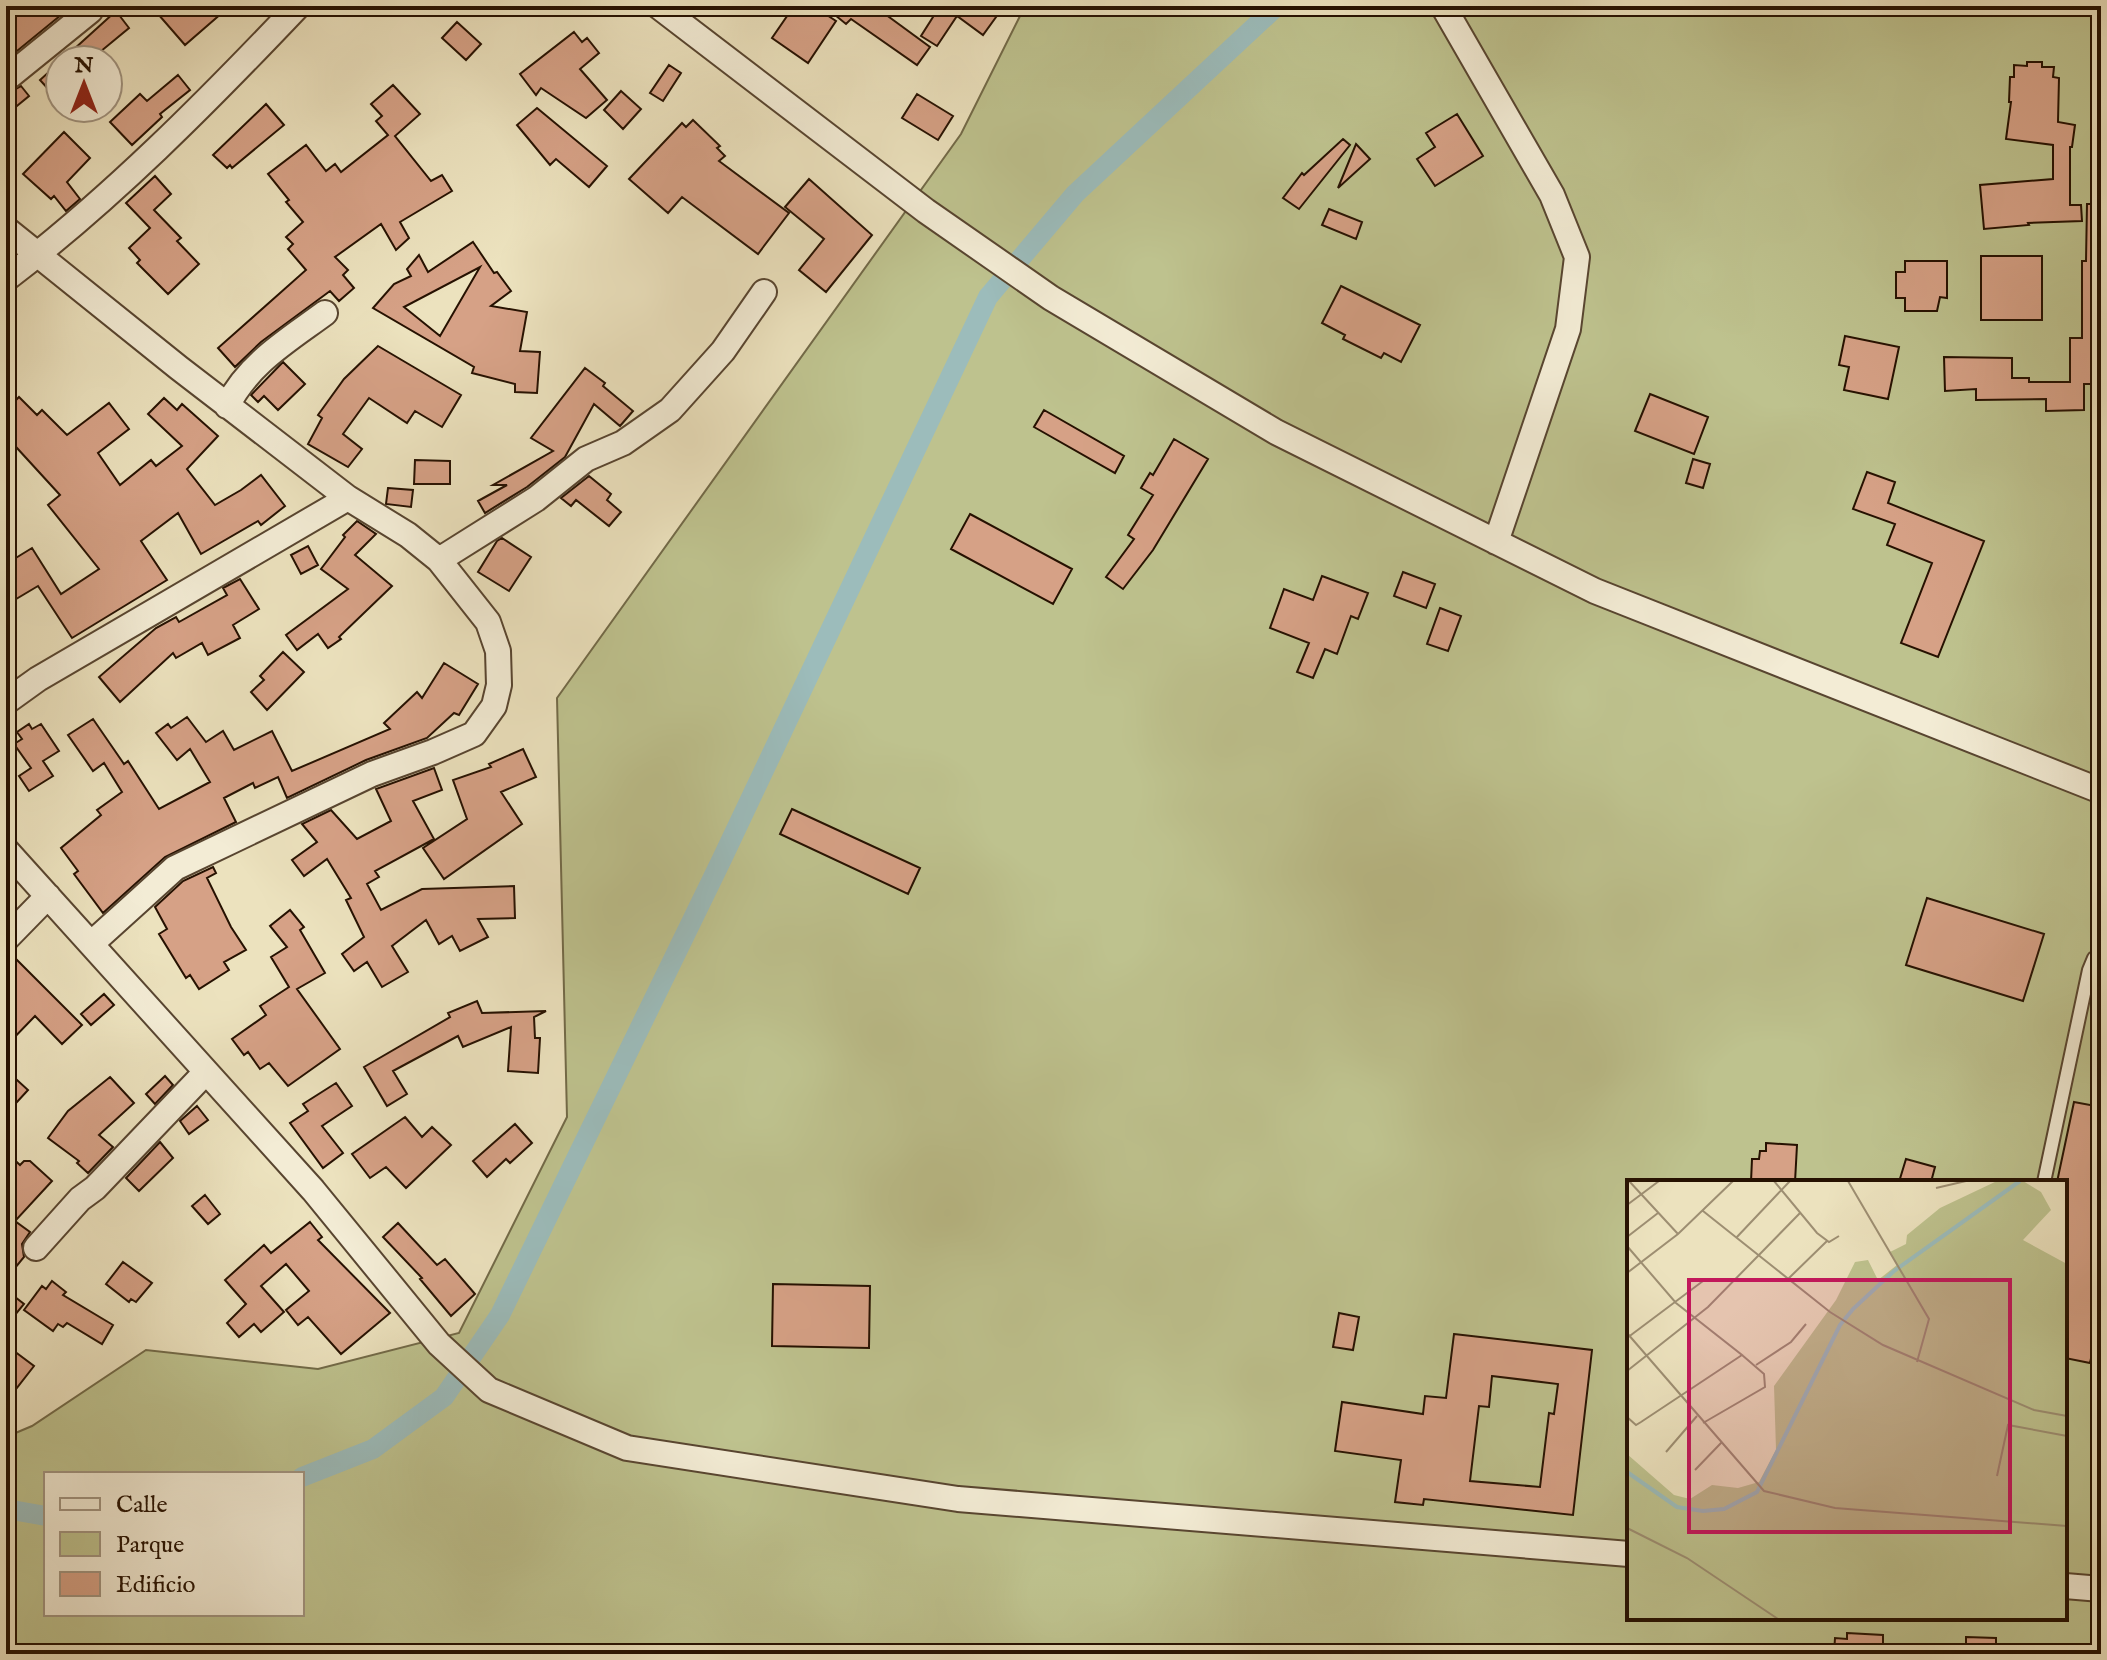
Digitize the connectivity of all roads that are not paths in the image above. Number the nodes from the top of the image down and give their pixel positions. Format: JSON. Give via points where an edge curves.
{"nodes":[{"id":1,"x":298,"y":6,"type":"edge"},
{"id":2,"x":658,"y":6,"type":"edge"},
{"id":3,"x":1443,"y":6,"type":"edge"},
{"id":4,"x":90,"y":11,"type":"dead end"},
{"id":5,"x":6,"y":79,"type":"edge"},
{"id":6,"x":6,"y":229,"type":"edge"},
{"id":7,"x":38,"y":255,"type":"junction"},
{"id":8,"x":6,"y":279,"type":"edge"},
{"id":9,"x":764,"y":292,"type":"dead end"},
{"id":10,"x":325,"y":313,"type":"dead end"},
{"id":11,"x":227,"y":406,"type":"junction"},
{"id":12,"x":348,"y":498,"type":"junction"},
{"id":13,"x":1496,"y":542,"type":"junction"},
{"id":14,"x":439,"y":560,"type":"junction"},
{"id":15,"x":6,"y":702,"type":"edge"},
{"id":16,"x":2101,"y":791,"type":"edge"},
{"id":17,"x":6,"y":850,"type":"edge"},
{"id":18,"x":48,"y":896,"type":"junction"},
{"id":19,"x":6,"y":939,"type":"edge"},
{"id":20,"x":91,"y":944,"type":"junction"},
{"id":21,"x":2101,"y":955,"type":"edge"},
{"id":22,"x":205,"y":1073,"type":"junction"},
{"id":23,"x":2044,"y":1180,"type":"edge"},
{"id":24,"x":36,"y":1248,"type":"dead end"},
{"id":25,"x":1627,"y":1554,"type":"edge"},
{"id":26,"x":2067,"y":1586,"type":"edge"},
{"id":27,"x":2101,"y":1589,"type":"edge"}],
"edges":[{"from":1,"to":7,"type":"street","via":[[125,180]]},
{"from":2,"to":13,"type":"street","via":[[926,211],[1051,298],[1276,432]]},
{"from":3,"to":13,"type":"street","via":[[1552,195],[1577,257],[1568,329]]},
{"from":4,"to":5,"type":"street"},
{"from":6,"to":7,"type":"street"},
{"from":7,"to":8,"type":"street"},
{"from":7,"to":11,"type":"street"},
{"from":9,"to":14,"type":"street","via":[[723,351],[670,410],[623,443],[586,459],[536,499]]},
{"from":10,"to":11,"type":"street","via":[[267,356],[239,384]]},
{"from":11,"to":12,"type":"street"},
{"from":12,"to":14,"type":"street"},
{"from":12,"to":15,"type":"street"},
{"from":13,"to":16,"type":"street","via":[[1595,591]]},
{"from":14,"to":20,"type":"street","via":[[488,622],[498,651],[494,706],[474,734],[372,774],[193,858]]},
{"from":17,"to":18,"type":"street"},
{"from":18,"to":19,"type":"street"},
{"from":18,"to":20,"type":"street"},
{"from":20,"to":22,"type":"street"},
{"from":21,"to":23,"type":"lane","via":[[2089,970]]},
{"from":22,"to":24,"type":"street"},
{"from":22,"to":25,"type":"street","via":[[313,1190],[439,1344],[489,1390],[627,1448],[958,1499]]},
{"from":26,"to":27,"type":"street"}]}
